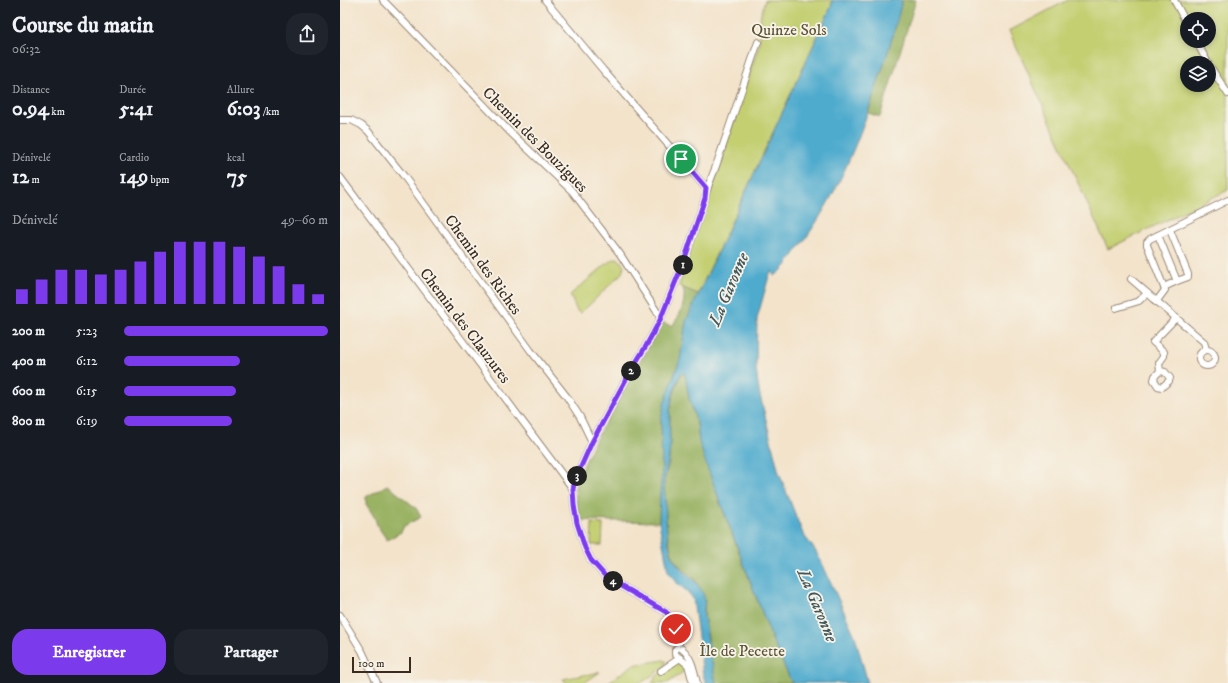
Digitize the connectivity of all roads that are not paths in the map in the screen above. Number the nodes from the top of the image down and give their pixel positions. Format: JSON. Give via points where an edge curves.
{"nodes":[{"id":1,"x":383,"y":0,"type":"edge"},
{"id":2,"x":545,"y":0,"type":"edge"},
{"id":3,"x":1174,"y":0,"type":"edge"},
{"id":4,"x":1180,"y":12,"type":"edge"},
{"id":5,"x":758,"y":42,"type":"dead end"},
{"id":6,"x":1216,"y":75,"type":"edge"},
{"id":7,"x":1228,"y":94,"type":"edge"},
{"id":8,"x":340,"y":120,"type":"edge"},
{"id":9,"x":340,"y":177,"type":"edge"},
{"id":10,"x":706,"y":188,"type":"junction"},
{"id":11,"x":1228,"y":200,"type":"edge"},
{"id":12,"x":1170,"y":230,"type":"junction"},
{"id":13,"x":1158,"y":235,"type":"junction"},
{"id":14,"x":1131,"y":279,"type":"dead end"},
{"id":15,"x":1177,"y":281,"type":"junction"},
{"id":16,"x":1164,"y":287,"type":"junction"},
{"id":17,"x":1147,"y":293,"type":"junction"},
{"id":18,"x":1156,"y":302,"type":"junction"},
{"id":19,"x":1116,"y":308,"type":"dead end"},
{"id":20,"x":655,"y":309,"type":"junction"},
{"id":21,"x":664,"y":309,"type":"junction"},
{"id":22,"x":1176,"y":318,"type":"junction"},
{"id":23,"x":660,"y":320,"type":"junction"},
{"id":24,"x":1206,"y":349,"type":"dead end"},
{"id":25,"x":1160,"y":372,"type":"dead end"},
{"id":26,"x":592,"y":442,"type":"junction"},
{"id":27,"x":573,"y":489,"type":"junction"},
{"id":28,"x":340,"y":615,"type":"edge"},
{"id":29,"x":680,"y":646,"type":"junction"},
{"id":30,"x":680,"y":658,"type":"junction"},
{"id":31,"x":661,"y":671,"type":"dead end"},
{"id":32,"x":377,"y":683,"type":"edge"},
{"id":33,"x":693,"y":683,"type":"edge"},
{"id":34,"x":697,"y":683,"type":"edge"}],
"edges":[{"from":1,"to":20,"type":"street","name":"Chemin des Bouzigues","via":[[509,131],[572,191],[620,254]]},
{"from":2,"to":10,"type":"street"},
{"from":3,"to":4,"type":"street"},
{"from":5,"to":10,"type":"street","via":[[711,181]]},
{"from":6,"to":7,"type":"street"},
{"from":8,"to":26,"type":"street","name":"Chemin des Riches","via":[[351,120],[368,131],[566,397],[580,417]]},
{"from":9,"to":27,"type":"street","name":"Chemin des Clauzures"},
{"from":10,"to":21,"type":"street","via":[[684,261]]},
{"from":11,"to":12,"type":"street"},
{"from":12,"to":13,"type":"street"},
{"from":12,"to":15,"type":"street","via":[[1188,274],[1188,277]]},
{"from":13,"to":15,"type":"street"},
{"from":13,"to":16,"type":"street","via":[[1147,242],[1147,245]]},
{"from":14,"to":17,"type":"street"},
{"from":15,"to":16,"type":"street"},
{"from":16,"to":18,"type":"street","via":[[1164,293]]},
{"from":17,"to":18,"type":"street"},
{"from":17,"to":19,"type":"street","via":[[1139,301]]},
{"from":18,"to":22,"type":"street"},
{"from":20,"to":21,"type":"street"},
{"from":20,"to":23,"type":"street","name":"Chemin des Bouzigues"},
{"from":21,"to":23,"type":"street"},
{"from":22,"to":24,"type":"street","via":[[1204,342]]},
{"from":22,"to":25,"type":"street","via":[[1153,342],[1164,352],[1159,363]]},
{"from":23,"to":26,"type":"street"},
{"from":26,"to":27,"type":"street"},
{"from":27,"to":29,"type":"street","via":[[577,523],[591,560],[607,578],[666,612],[674,622]]},
{"from":28,"to":32,"type":"street","via":[[362,651]]},
{"from":29,"to":30,"type":"street","via":[[675,650],[675,654]]},
{"from":29,"to":34,"type":"street","via":[[691,662]]},
{"from":30,"to":31,"type":"street"},
{"from":30,"to":33,"type":"street","via":[[688,665]]}]}
